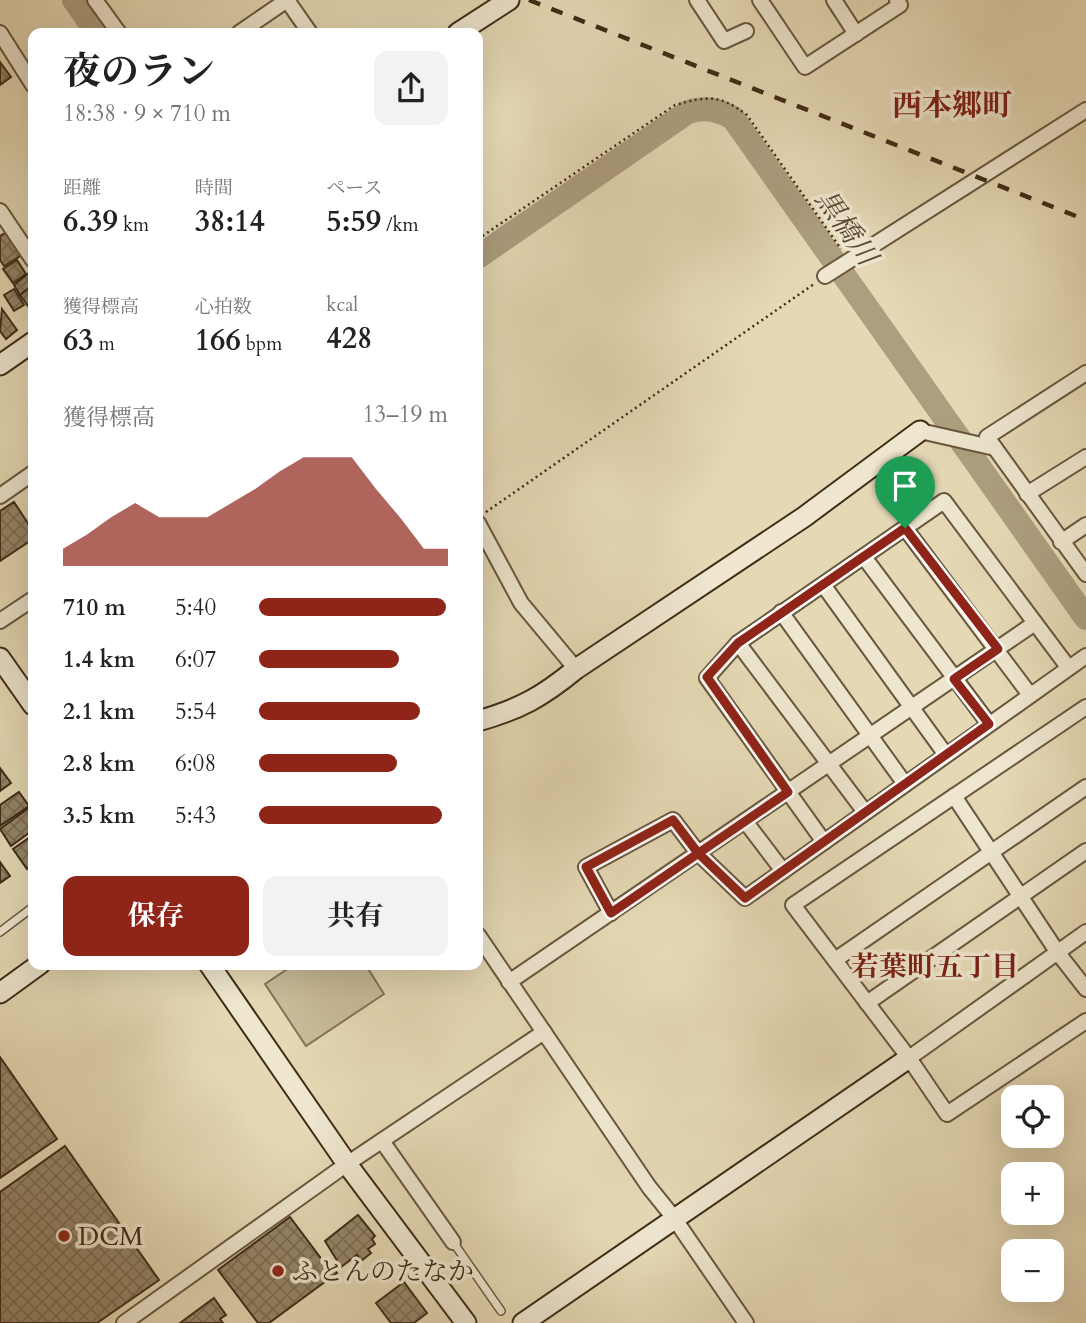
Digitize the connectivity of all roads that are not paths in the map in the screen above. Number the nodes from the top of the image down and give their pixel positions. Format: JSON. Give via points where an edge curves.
{"nodes":[{"id":1,"x":95,"y":0,"type":"edge"},
{"id":2,"x":287,"y":0,"type":"edge"},
{"id":3,"x":509,"y":0,"type":"edge"},
{"id":4,"x":697,"y":0,"type":"edge"},
{"id":5,"x":761,"y":0,"type":"edge"},
{"id":6,"x":834,"y":0,"type":"edge"},
{"id":7,"x":897,"y":0,"type":"edge"},
{"id":8,"x":115,"y":28,"type":"edge"},
{"id":9,"x":246,"y":28,"type":"edge"},
{"id":10,"x":307,"y":28,"type":"edge"},
{"id":11,"x":466,"y":28,"type":"edge"},
{"id":12,"x":746,"y":31,"type":"dead end"},
{"id":13,"x":0,"y":33,"type":"edge"},
{"id":14,"x":856,"y":34,"type":"junction"},
{"id":15,"x":28,"y":77,"type":"edge"},
{"id":16,"x":1086,"y":110,"type":"edge"},
{"id":17,"x":0,"y":211,"type":"edge"},
{"id":18,"x":28,"y":253,"type":"edge"},
{"id":19,"x":825,"y":276,"type":"road end"},
{"id":20,"x":28,"y":345,"type":"edge"},
{"id":21,"x":0,"y":365,"type":"edge"},
{"id":22,"x":1086,"y":373,"type":"edge"},
{"id":23,"x":920,"y":431,"type":"joint"},
{"id":24,"x":995,"y":448,"type":"junction"},
{"id":25,"x":1086,"y":457,"type":"edge"},
{"id":26,"x":28,"y":476,"type":"edge"},
{"id":27,"x":1027,"y":494,"type":"junction"},
{"id":28,"x":0,"y":496,"type":"edge"},
{"id":29,"x":1086,"y":525,"type":"edge"},
{"id":30,"x":905,"y":528,"type":"junction"},
{"id":31,"x":483,"y":530,"type":"edge"},
{"id":32,"x":1061,"y":542,"type":"junction"},
{"id":33,"x":864,"y":557,"type":"junction"},
{"id":34,"x":1086,"y":574,"type":"edge"},
{"id":35,"x":824,"y":586,"type":"junction"},
{"id":36,"x":28,"y":602,"type":"edge"},
{"id":37,"x":781,"y":612,"type":"junction"},
{"id":38,"x":0,"y":621,"type":"edge"},
{"id":39,"x":1035,"y":623,"type":"junction"},
{"id":40,"x":738,"y":643,"type":"junction"},
{"id":41,"x":998,"y":649,"type":"junction"},
{"id":42,"x":1086,"y":656,"type":"edge"},
{"id":43,"x":0,"y":658,"type":"edge"},
{"id":44,"x":1068,"y":667,"type":"junction"},
{"id":45,"x":576,"y":669,"type":"junction"},
{"id":46,"x":954,"y":679,"type":"junction"},
{"id":47,"x":1030,"y":695,"type":"junction"},
{"id":48,"x":28,"y":698,"type":"edge"},
{"id":49,"x":1086,"y":707,"type":"edge"},
{"id":50,"x":911,"y":708,"type":"junction"},
{"id":51,"x":483,"y":720,"type":"edge"},
{"id":52,"x":989,"y":724,"type":"junction"},
{"id":53,"x":871,"y":735,"type":"junction"},
{"id":54,"x":946,"y":755,"type":"junction"},
{"id":55,"x":829,"y":764,"type":"junction"},
{"id":56,"x":905,"y":783,"type":"junction"},
{"id":57,"x":1086,"y":787,"type":"edge"},
{"id":58,"x":788,"y":792,"type":"junction"},
{"id":59,"x":954,"y":796,"type":"junction"},
{"id":60,"x":865,"y":812,"type":"junction"},
{"id":61,"x":745,"y":821,"type":"junction"},
{"id":62,"x":824,"y":842,"type":"junction"},
{"id":63,"x":1086,"y":851,"type":"edge"},
{"id":64,"x":992,"y":852,"type":"junction"},
{"id":65,"x":698,"y":853,"type":"junction"},
{"id":66,"x":783,"y":871,"type":"junction"},
{"id":67,"x":1022,"y":897,"type":"junction"},
{"id":68,"x":28,"y":911,"type":"edge"},
{"id":69,"x":611,"y":913,"type":"junction"},
{"id":70,"x":0,"y":932,"type":"edge"},
{"id":71,"x":1086,"y":932,"type":"edge"},
{"id":72,"x":483,"y":943,"type":"edge"},
{"id":73,"x":1058,"y":953,"type":"junction"},
{"id":74,"x":835,"y":960,"type":"junction"},
{"id":75,"x":32,"y":970,"type":"edge"},
{"id":76,"x":213,"y":970,"type":"edge"},
{"id":77,"x":509,"y":982,"type":"junction"},
{"id":78,"x":1086,"y":989,"type":"edge"},
{"id":79,"x":0,"y":993,"type":"edge"},
{"id":80,"x":867,"y":1003,"type":"junction"},
{"id":81,"x":1086,"y":1021,"type":"edge"},
{"id":82,"x":544,"y":1032,"type":"junction"},
{"id":83,"x":909,"y":1058,"type":"junction"},
{"id":84,"x":382,"y":1141,"type":"junction"},
{"id":85,"x":347,"y":1164,"type":"junction"},
{"id":86,"x":674,"y":1218,"type":"junction"},
{"id":87,"x":453,"y":1242,"type":"joint"},
{"id":88,"x":500,"y":1311,"type":"dead end"},
{"id":89,"x":124,"y":1323,"type":"edge"},
{"id":90,"x":466,"y":1323,"type":"edge"},
{"id":91,"x":523,"y":1323,"type":"edge"},
{"id":92,"x":746,"y":1323,"type":"edge"}],
"edges":[{"from":1,"to":8,"type":"street"},
{"from":2,"to":9,"type":"street"},
{"from":2,"to":10,"type":"street"},
{"from":3,"to":11,"type":"street"},
{"from":4,"to":12,"type":"street","via":[[724,41]]},
{"from":5,"to":14,"type":"street","via":[[805,67]]},
{"from":6,"to":14,"type":"street"},
{"from":7,"to":14,"type":"street","via":[[900,5]]},
{"from":13,"to":15,"type":"street"},
{"from":16,"to":19,"type":"street"},
{"from":17,"to":18,"type":"street"},
{"from":20,"to":21,"type":"street"},
{"from":22,"to":24,"type":"street","via":[[987,437]]},
{"from":23,"to":24,"type":"street"},
{"from":23,"to":45,"type":"street","via":[[804,517]]},
{"from":24,"to":27,"type":"street"},
{"from":25,"to":27,"type":"street"},
{"from":26,"to":28,"type":"street"},
{"from":27,"to":32,"type":"street"},
{"from":29,"to":32,"type":"street"},
{"from":30,"to":33,"type":"street"},
{"from":30,"to":39,"type":"street","via":[[944,501]]},
{"from":30,"to":41,"type":"street"},
{"from":31,"to":45,"type":"street","via":[[521,603]]},
{"from":32,"to":34,"type":"street"},
{"from":33,"to":35,"type":"street"},
{"from":33,"to":46,"type":"street"},
{"from":35,"to":37,"type":"street"},
{"from":35,"to":50,"type":"street"},
{"from":36,"to":38,"type":"street"},
{"from":37,"to":40,"type":"street"},
{"from":37,"to":53,"type":"street"},
{"from":39,"to":41,"type":"street"},
{"from":39,"to":44,"type":"street"},
{"from":40,"to":55,"type":"street"},
{"from":40,"to":58,"type":"street","via":[[707,677]]},
{"from":41,"to":46,"type":"street"},
{"from":41,"to":47,"type":"street"},
{"from":42,"to":44,"type":"street"},
{"from":43,"to":48,"type":"street"},
{"from":44,"to":47,"type":"street"},
{"from":45,"to":51,"type":"street","via":[[519,709]]},
{"from":46,"to":50,"type":"street"},
{"from":46,"to":52,"type":"street"},
{"from":47,"to":52,"type":"street"},
{"from":49,"to":59,"type":"street"},
{"from":50,"to":53,"type":"street"},
{"from":50,"to":54,"type":"street"},
{"from":52,"to":54,"type":"street"},
{"from":53,"to":55,"type":"street"},
{"from":53,"to":56,"type":"street"},
{"from":54,"to":56,"type":"street"},
{"from":55,"to":58,"type":"street"},
{"from":55,"to":60,"type":"street"},
{"from":56,"to":60,"type":"street"},
{"from":57,"to":64,"type":"street"},
{"from":58,"to":61,"type":"street"},
{"from":58,"to":62,"type":"street"},
{"from":59,"to":64,"type":"street"},
{"from":59,"to":74,"type":"street","via":[[793,905]]},
{"from":60,"to":62,"type":"street"},
{"from":61,"to":65,"type":"street"},
{"from":61,"to":66,"type":"street"},
{"from":62,"to":66,"type":"street"},
{"from":63,"to":67,"type":"street"},
{"from":64,"to":67,"type":"street"},
{"from":64,"to":74,"type":"street"},
{"from":65,"to":66,"type":"street","via":[[745,898]]},
{"from":65,"to":69,"type":"street"},
{"from":65,"to":69,"type":"street","via":[[673,820],[586,867]]},
{"from":67,"to":73,"type":"street"},
{"from":67,"to":80,"type":"street"},
{"from":68,"to":70,"type":"lane"},
{"from":69,"to":77,"type":"street"},
{"from":71,"to":73,"type":"street"},
{"from":72,"to":77,"type":"street"},
{"from":73,"to":78,"type":"street"},
{"from":73,"to":83,"type":"street"},
{"from":74,"to":80,"type":"street"},
{"from":75,"to":79,"type":"street"},
{"from":76,"to":85,"type":"street"},
{"from":77,"to":82,"type":"street"},
{"from":80,"to":83,"type":"street"},
{"from":81,"to":83,"type":"street","via":[[947,1114]]},
{"from":82,"to":84,"type":"street"},
{"from":82,"to":86,"type":"street"},
{"from":83,"to":86,"type":"street"},
{"from":84,"to":85,"type":"street"},
{"from":84,"to":87,"type":"street"},
{"from":85,"to":89,"type":"street"},
{"from":85,"to":90,"type":"street"},
{"from":86,"to":91,"type":"street"},
{"from":86,"to":92,"type":"street"},
{"from":87,"to":88,"type":"lane"}]}
